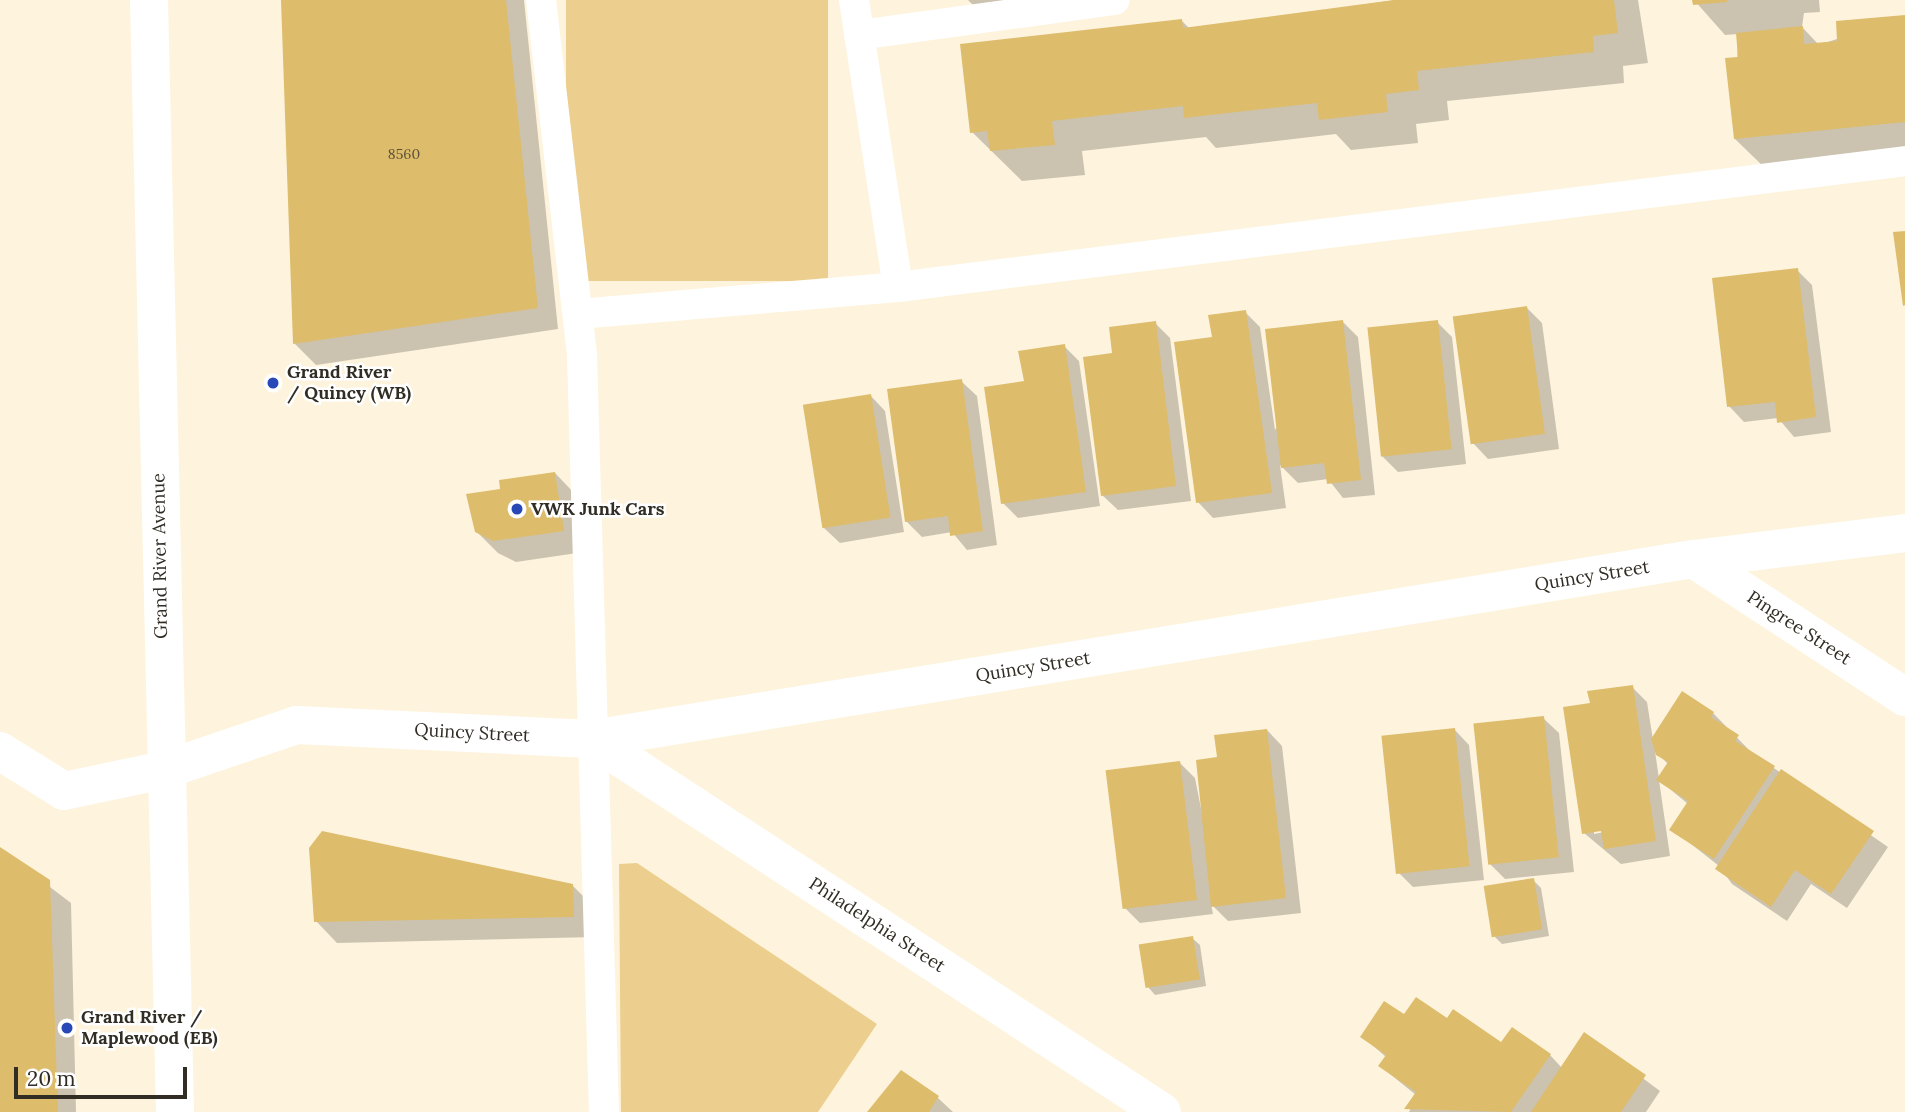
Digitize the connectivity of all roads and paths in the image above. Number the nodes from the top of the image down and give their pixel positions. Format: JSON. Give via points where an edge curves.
{"nodes":[{"id":1,"x":149,"y":0,"type":"edge"},
{"id":2,"x":541,"y":0,"type":"edge"},
{"id":3,"x":854,"y":0,"type":"edge"},
{"id":4,"x":1115,"y":0,"type":"edge"},
{"id":5,"x":859,"y":35,"type":"junction"},
{"id":6,"x":1905,"y":161,"type":"edge"},
{"id":7,"x":898,"y":287,"type":"junction"},
{"id":8,"x":578,"y":314,"type":"junction"},
{"id":9,"x":1905,"y":533,"type":"edge"},
{"id":10,"x":1693,"y":559,"type":"junction"},
{"id":11,"x":1905,"y":697,"type":"edge"},
{"id":12,"x":592,"y":738,"type":"junction"},
{"id":13,"x":0,"y":751,"type":"edge"},
{"id":14,"x":164,"y":770,"type":"junction"},
{"id":15,"x":176,"y":1112,"type":"edge"},
{"id":16,"x":604,"y":1112,"type":"edge"},
{"id":17,"x":1162,"y":1112,"type":"edge"}],
"edges":[{"from":1,"to":14,"type":"street","name":"Grand River Avenue"},
{"from":2,"to":8,"type":"lane"},
{"from":3,"to":5,"type":"lane"},
{"from":4,"to":5,"type":"lane"},
{"from":5,"to":7,"type":"lane"},
{"from":6,"to":7,"type":"lane"},
{"from":7,"to":8,"type":"lane"},
{"from":8,"to":12,"type":"lane"},
{"from":9,"to":10,"type":"street","name":"Quincy Street"},
{"from":10,"to":11,"type":"street","name":"Pingree Street"},
{"from":10,"to":12,"type":"street","name":"Quincy Street"},
{"from":12,"to":14,"type":"street","name":"Quincy Street","via":[[297,725]]},
{"from":12,"to":16,"type":"lane"},
{"from":12,"to":17,"type":"street","name":"Philadelphia Street"},
{"from":13,"to":14,"type":"street","name":"Quincy Street","via":[[64,791]]},
{"from":14,"to":15,"type":"street","name":"Grand River Avenue"}]}
